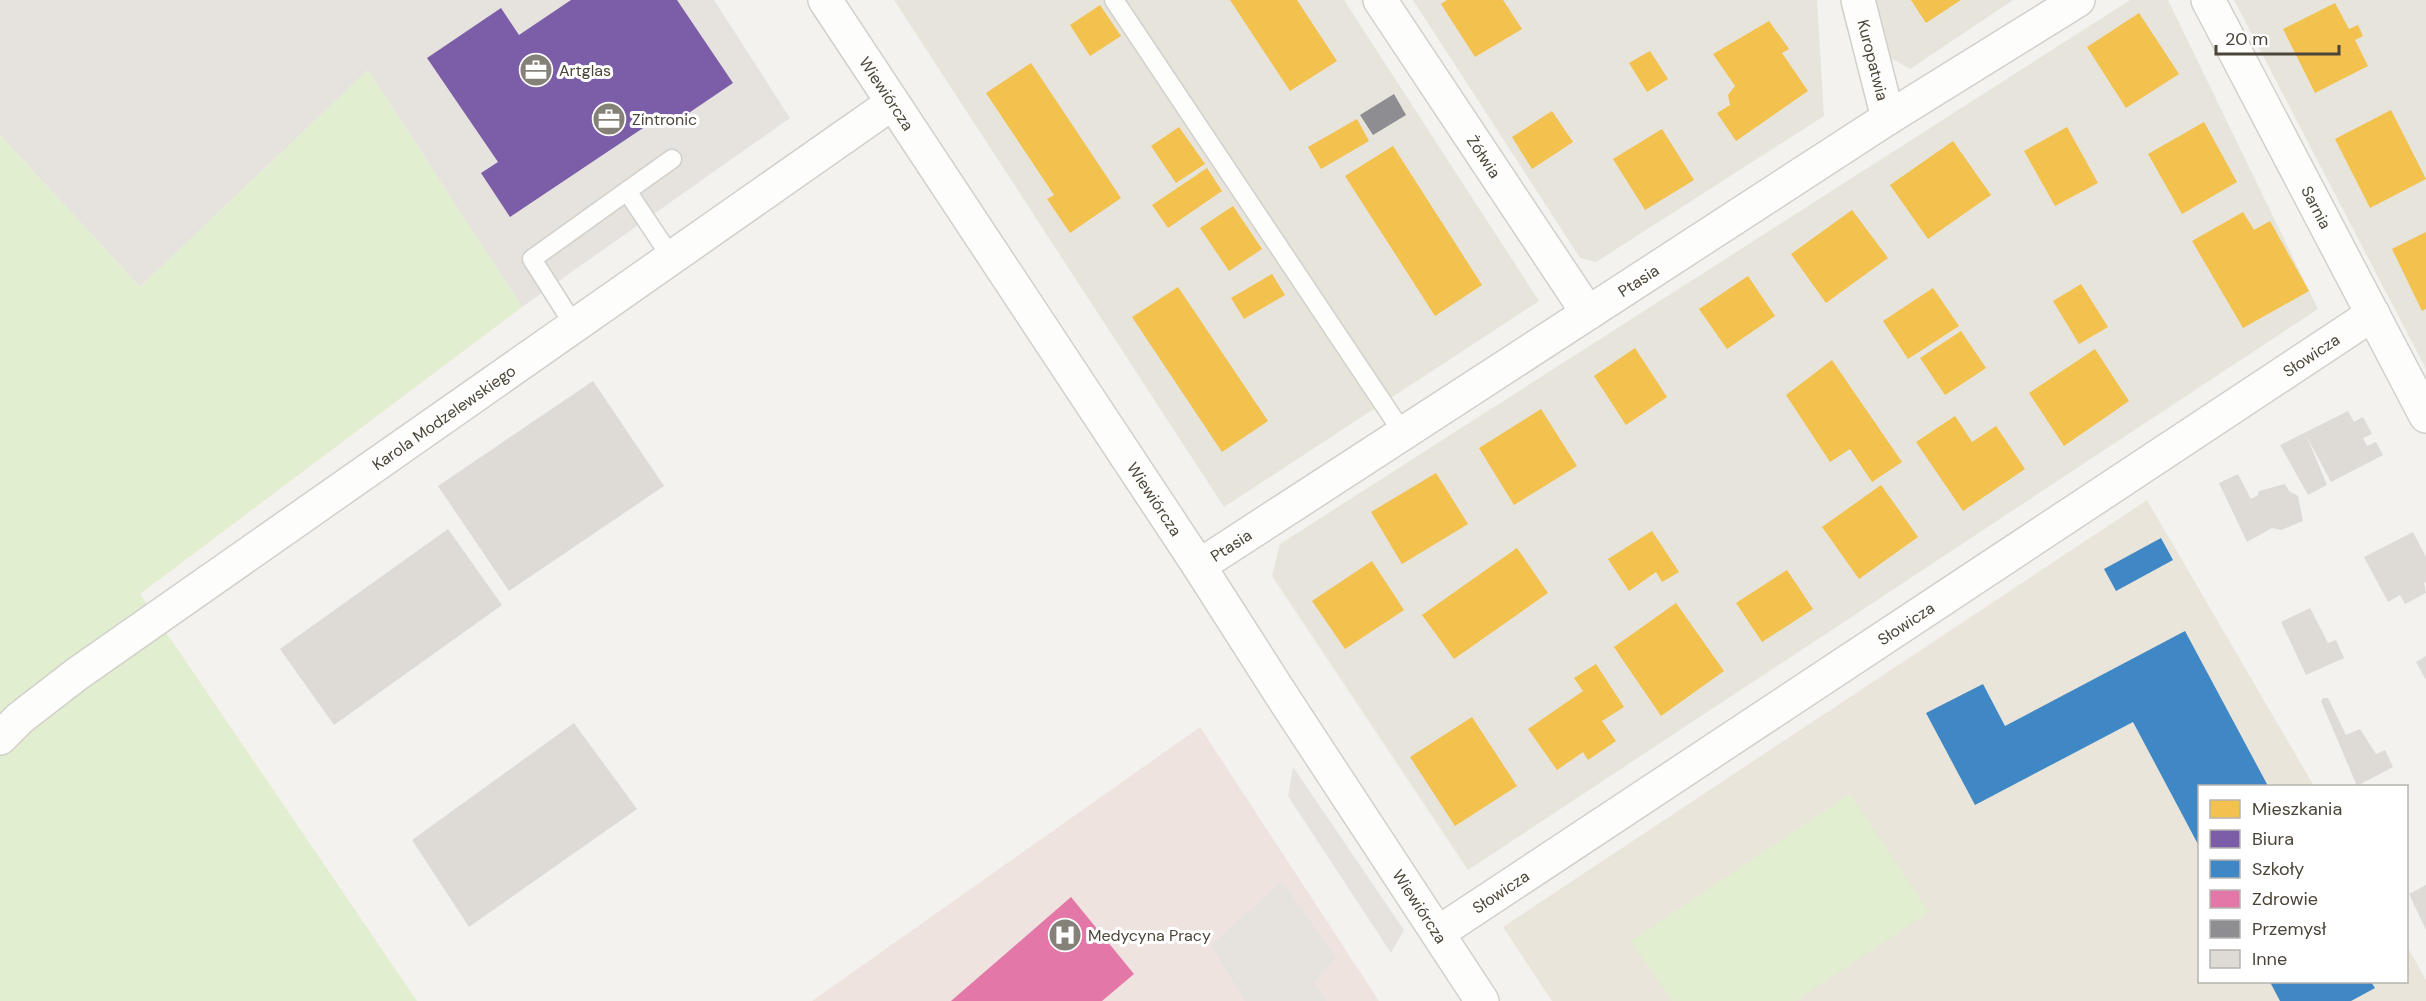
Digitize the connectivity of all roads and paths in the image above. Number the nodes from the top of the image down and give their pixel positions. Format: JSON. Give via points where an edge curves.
{"nodes":[{"id":1,"x":825,"y":0,"type":"edge"},
{"id":2,"x":1114,"y":0,"type":"edge"},
{"id":3,"x":1380,"y":0,"type":"edge"},
{"id":4,"x":1858,"y":0,"type":"edge"},
{"id":5,"x":2078,"y":0,"type":"edge"},
{"id":6,"x":2208,"y":0,"type":"edge"},
{"id":7,"x":891,"y":104,"type":"junction"},
{"id":8,"x":1888,"y":118,"type":"junction"},
{"id":9,"x":672,"y":159,"type":"dead end"},
{"id":10,"x":627,"y":190,"type":"junction"},
{"id":11,"x":671,"y":257,"type":"junction"},
{"id":12,"x":1588,"y":313,"type":"junction"},
{"id":13,"x":2373,"y":314,"type":"junction"},
{"id":14,"x":574,"y":325,"type":"junction"},
{"id":15,"x":2426,"y":416,"type":"edge"},
{"id":16,"x":1403,"y":433,"type":"junction"},
{"id":17,"x":1199,"y":566,"type":"junction"},
{"id":18,"x":0,"y":738,"type":"edge"},
{"id":19,"x":1438,"y":933,"type":"junction"},
{"id":20,"x":1482,"y":1001,"type":"edge"}],
"edges":[{"from":1,"to":7,"type":"street","name":"Wiewiórcza"},
{"from":2,"to":16,"type":"lane"},
{"from":3,"to":12,"type":"street","name":"Żółwia"},
{"from":4,"to":8,"type":"street","name":"Kuropatwia"},
{"from":5,"to":8,"type":"street","name":"Ptasia"},
{"from":6,"to":13,"type":"street","name":"Sarnia"},
{"from":7,"to":11,"type":"street","name":"Karola Modzelewskiego"},
{"from":7,"to":17,"type":"street","name":"Wiewiórcza"},
{"from":8,"to":12,"type":"street","name":"Ptasia"},
{"from":9,"to":10,"type":"lane"},
{"from":10,"to":11,"type":"lane"},
{"from":10,"to":14,"type":"lane","via":[[532,259]]},
{"from":11,"to":14,"type":"street","name":"Karola Modzelewskiego"},
{"from":12,"to":16,"type":"street","name":"Ptasia"},
{"from":13,"to":15,"type":"street","name":"Sarnia"},
{"from":13,"to":19,"type":"street","name":"Słowicza"},
{"from":14,"to":18,"type":"street","name":"Karola Modzelewskiego","via":[[77,674]]},
{"from":16,"to":17,"type":"street","name":"Ptasia"},
{"from":17,"to":19,"type":"street","name":"Wiewiórcza"},
{"from":19,"to":20,"type":"street","name":"Wiewiórcza"}]}
